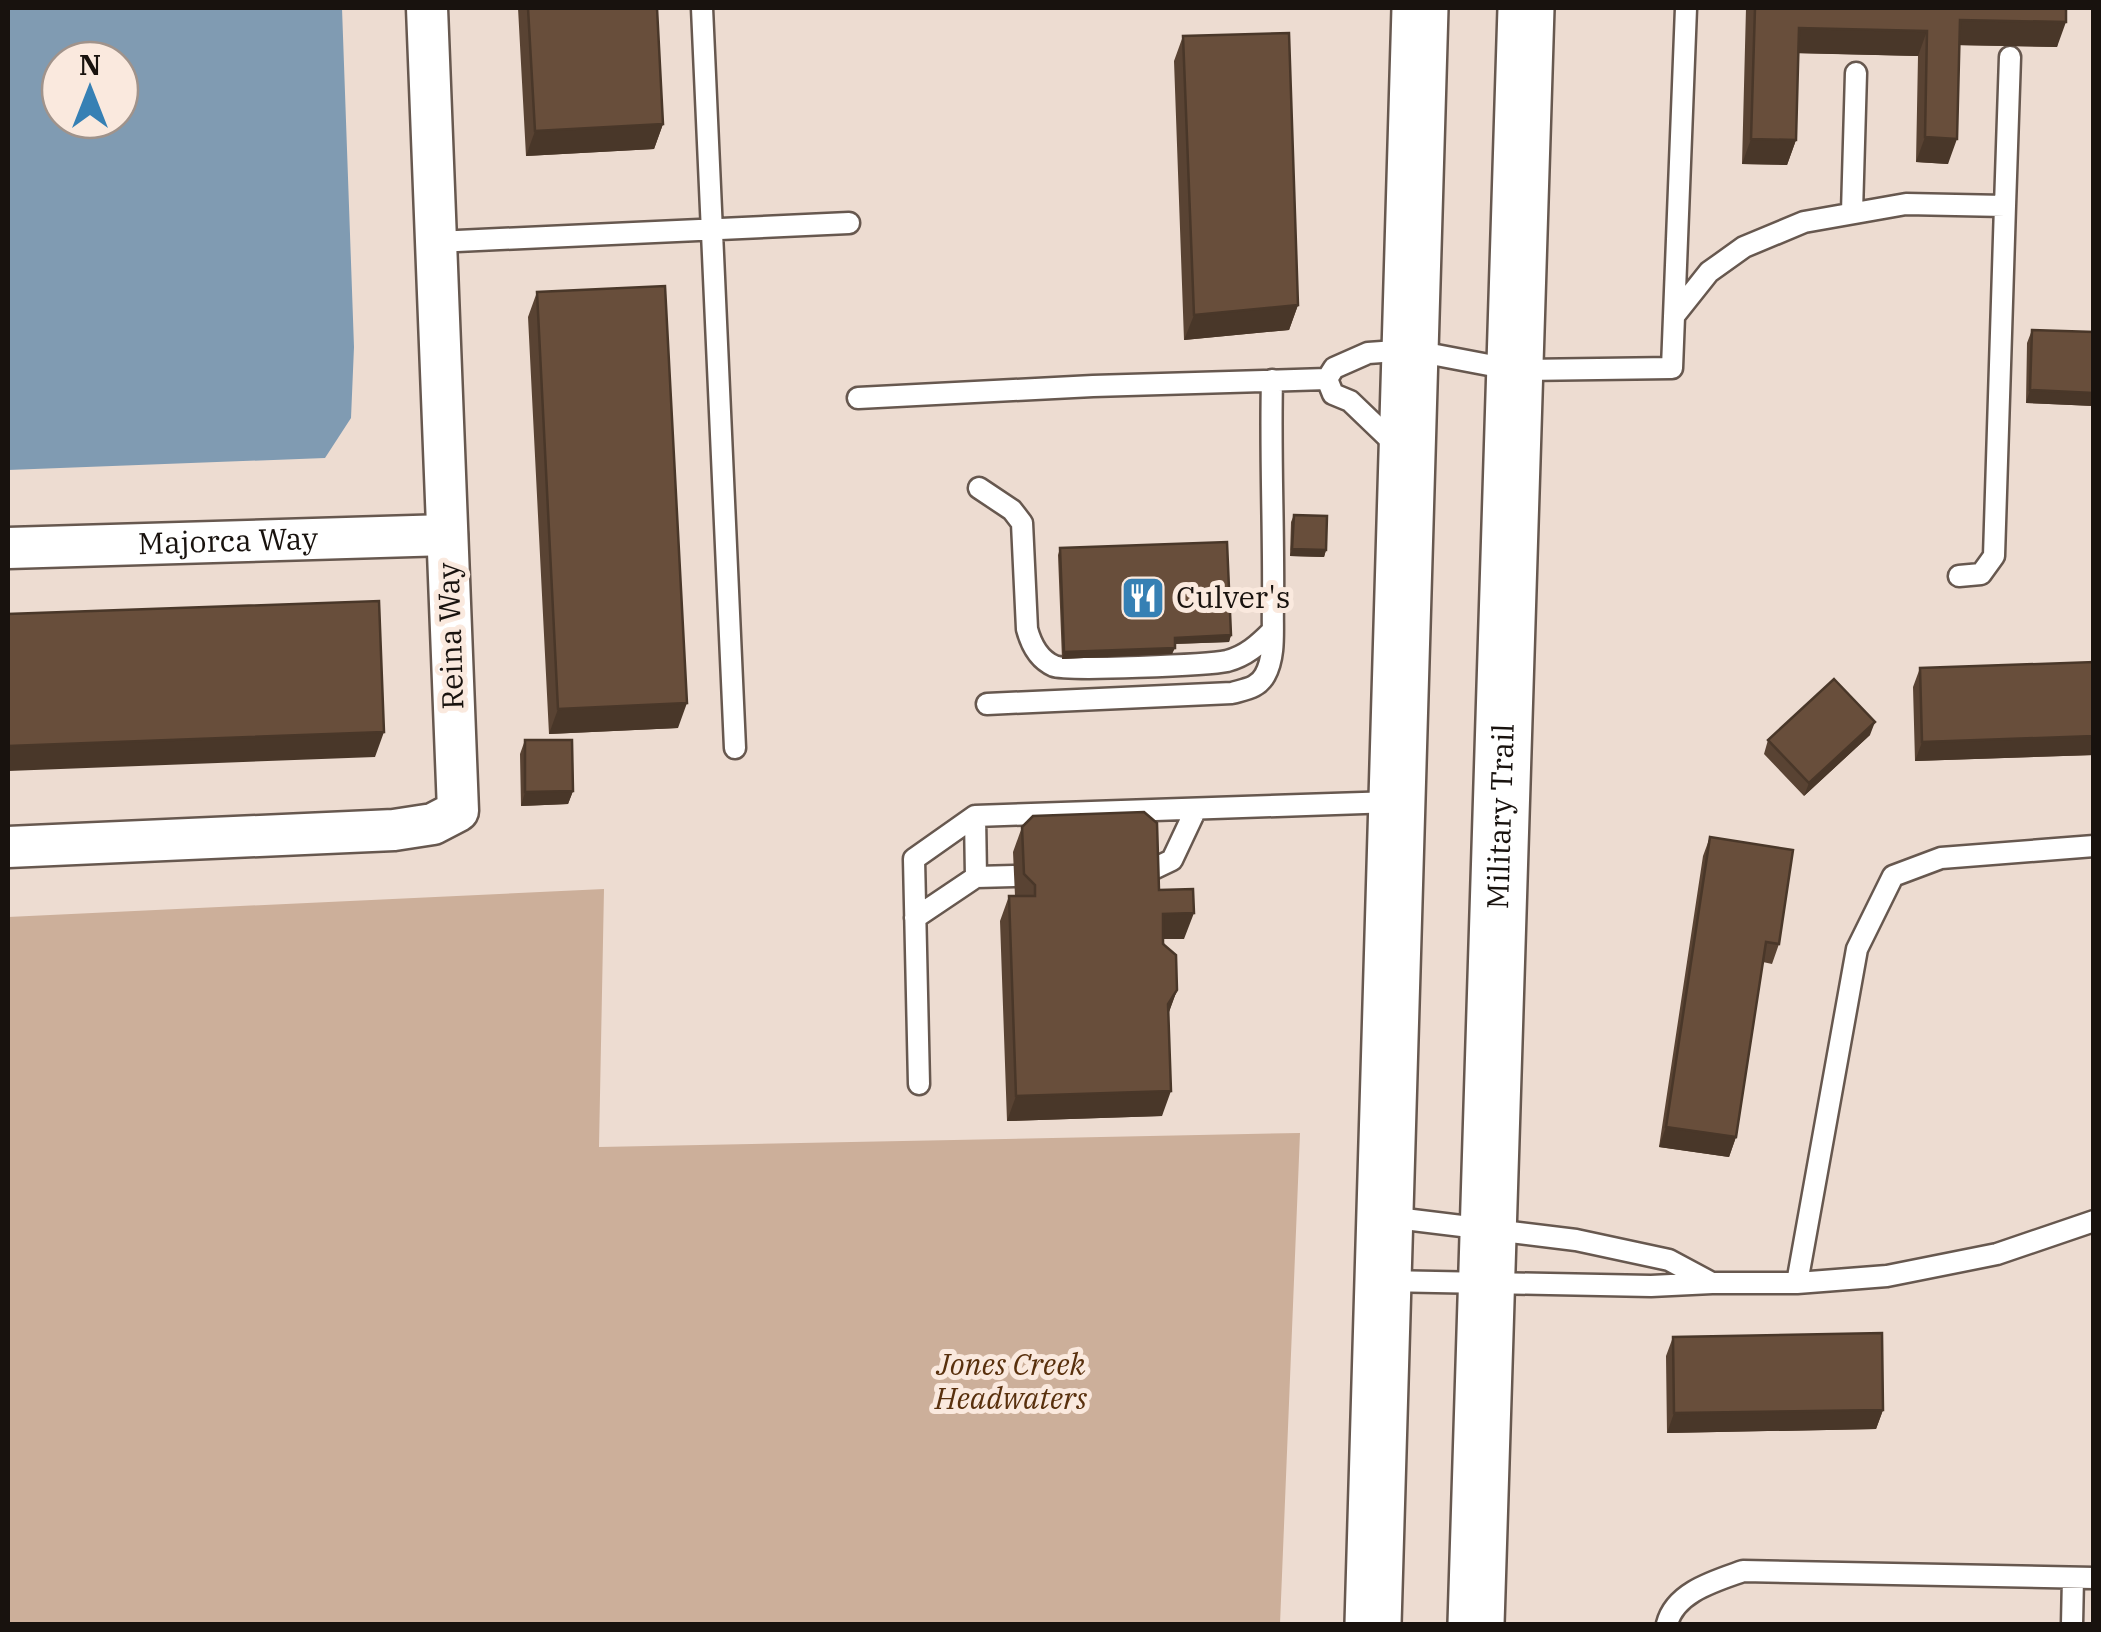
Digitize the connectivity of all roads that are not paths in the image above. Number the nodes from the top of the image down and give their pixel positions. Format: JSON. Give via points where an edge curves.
{"nodes":[{"id":1,"x":427,"y":8,"type":"edge"},
{"id":2,"x":702,"y":8,"type":"edge"},
{"id":3,"x":1420,"y":8,"type":"edge"},
{"id":4,"x":1526,"y":8,"type":"edge"},
{"id":5,"x":1686,"y":8,"type":"edge"},
{"id":6,"x":2010,"y":57,"type":"edge"},
{"id":7,"x":1856,"y":73,"type":"dead end"},
{"id":8,"x":2005,"y":206,"type":"junction"},
{"id":9,"x":1852,"y":212,"type":"junction"},
{"id":10,"x":850,"y":223,"type":"dead end"},
{"id":11,"x":711,"y":230,"type":"junction"},
{"id":12,"x":436,"y":242,"type":"junction"},
{"id":13,"x":1674,"y":316,"type":"junction"},
{"id":14,"x":1410,"y":350,"type":"junction"},
{"id":15,"x":1515,"y":370,"type":"junction"},
{"id":16,"x":1272,"y":380,"type":"junction"},
{"id":17,"x":1327,"y":380,"type":"junction"},
{"id":18,"x":858,"y":398,"type":"dead end"},
{"id":19,"x":1408,"y":457,"type":"junction"},
{"id":20,"x":979,"y":488,"type":"dead end"},
{"id":21,"x":447,"y":535,"type":"junction"},
{"id":22,"x":8,"y":548,"type":"edge"},
{"id":23,"x":1959,"y":576,"type":"dead end"},
{"id":24,"x":1272,"y":631,"type":"junction"},
{"id":25,"x":1056,"y":667,"type":"junction"},
{"id":26,"x":1089,"y":699,"type":"junction"},
{"id":27,"x":988,"y":704,"type":"dead end"},
{"id":28,"x":735,"y":748,"type":"dead end"},
{"id":29,"x":1398,"y":802,"type":"junction"},
{"id":30,"x":1196,"y":808,"type":"junction"},
{"id":31,"x":974,"y":816,"type":"junction"},
{"id":32,"x":2094,"y":846,"type":"edge"},
{"id":33,"x":8,"y":847,"type":"edge"},
{"id":34,"x":1149,"y":872,"type":"edge"},
{"id":35,"x":1014,"y":876,"type":"dead end"},
{"id":36,"x":976,"y":877,"type":"junction"},
{"id":37,"x":915,"y":918,"type":"junction"},
{"id":38,"x":919,"y":1084,"type":"dead end"},
{"id":39,"x":1385,"y":1217,"type":"junction"},
{"id":40,"x":2094,"y":1221,"type":"edge"},
{"id":41,"x":1488,"y":1256,"type":"junction"},
{"id":42,"x":1383,"y":1282,"type":"junction"},
{"id":43,"x":1712,"y":1283,"type":"junction"},
{"id":44,"x":1797,"y":1283,"type":"junction"},
{"id":45,"x":2083,"y":1578,"type":"edge"},
{"id":46,"x":1372,"y":1624,"type":"edge"},
{"id":47,"x":1476,"y":1624,"type":"edge"},
{"id":48,"x":1667,"y":1624,"type":"edge"},
{"id":49,"x":2072,"y":1624,"type":"edge"}],
"edges":[{"from":1,"to":12,"type":"street","name":"Reina Way"},
{"from":2,"to":11,"type":"lane"},
{"from":3,"to":14,"type":"main road"},
{"from":4,"to":15,"type":"main road","name":"Military Trail"},
{"from":5,"to":13,"type":"lane"},
{"from":6,"to":8,"type":"lane"},
{"from":7,"to":9,"type":"lane"},
{"from":8,"to":9,"type":"lane","via":[[1906,204]]},
{"from":8,"to":23,"type":"lane","via":[[1994,556],[1981,574]]},
{"from":9,"to":13,"type":"lane","via":[[1804,222],[1744,247],[1709,272]]},
{"from":10,"to":11,"type":"lane"},
{"from":11,"to":12,"type":"lane"},
{"from":11,"to":28,"type":"lane"},
{"from":12,"to":21,"type":"street","name":"Reina Way"},
{"from":13,"to":15,"type":"lane","via":[[1672,368]]},
{"from":14,"to":15,"type":"lane"},
{"from":14,"to":17,"type":"lane","via":[[1368,354],[1334,368]]},
{"from":14,"to":19,"type":"main road"},
{"from":15,"to":41,"type":"main road","name":"Military Trail"},
{"from":16,"to":17,"type":"lane"},
{"from":16,"to":18,"type":"lane"},
{"from":16,"to":24,"type":"lane"},
{"from":17,"to":19,"type":"lane","via":[[1333,394],[1350,401]]},
{"from":19,"to":29,"type":"main road"},
{"from":20,"to":25,"type":"lane","via":[[1022,523],[1027,629],[1032,646]]},
{"from":21,"to":22,"type":"street","name":"Majorca Way"},
{"from":21,"to":33,"type":"street","name":"Reina Way","via":[[458,810],[433,824],[394,830]]},
{"from":24,"to":25,"type":"lane","via":[[1253,650],[1226,661]]},
{"from":24,"to":26,"type":"lane","via":[[1272,654],[1256,687]]},
{"from":25,"to":26,"type":"lane"},
{"from":26,"to":27,"type":"lane"},
{"from":29,"to":30,"type":"lane"},
{"from":29,"to":39,"type":"main road"},
{"from":30,"to":31,"type":"lane"},
{"from":30,"to":34,"type":"lane","via":[[1172,860]]},
{"from":31,"to":36,"type":"lane"},
{"from":31,"to":37,"type":"lane","via":[[914,859]]},
{"from":32,"to":44,"type":"lane","via":[[1941,858],[1893,876],[1857,950]]},
{"from":35,"to":36,"type":"lane"},
{"from":36,"to":37,"type":"lane"},
{"from":37,"to":38,"type":"lane"},
{"from":39,"to":41,"type":"lane"},
{"from":39,"to":42,"type":"main road"},
{"from":40,"to":44,"type":"lane","via":[[1997,1254],[1887,1276]]},
{"from":41,"to":42,"type":"lane"},
{"from":41,"to":43,"type":"lane","via":[[1651,1286]]},
{"from":41,"to":43,"type":"lane","via":[[1576,1240],[1669,1260]]},
{"from":41,"to":47,"type":"main road","name":"Military Trail"},
{"from":42,"to":46,"type":"main road"},
{"from":43,"to":44,"type":"lane"},
{"from":45,"to":48,"type":"lane","via":[[1743,1571],[1692,1593]]},
{"from":45,"to":49,"type":"lane"}]}
